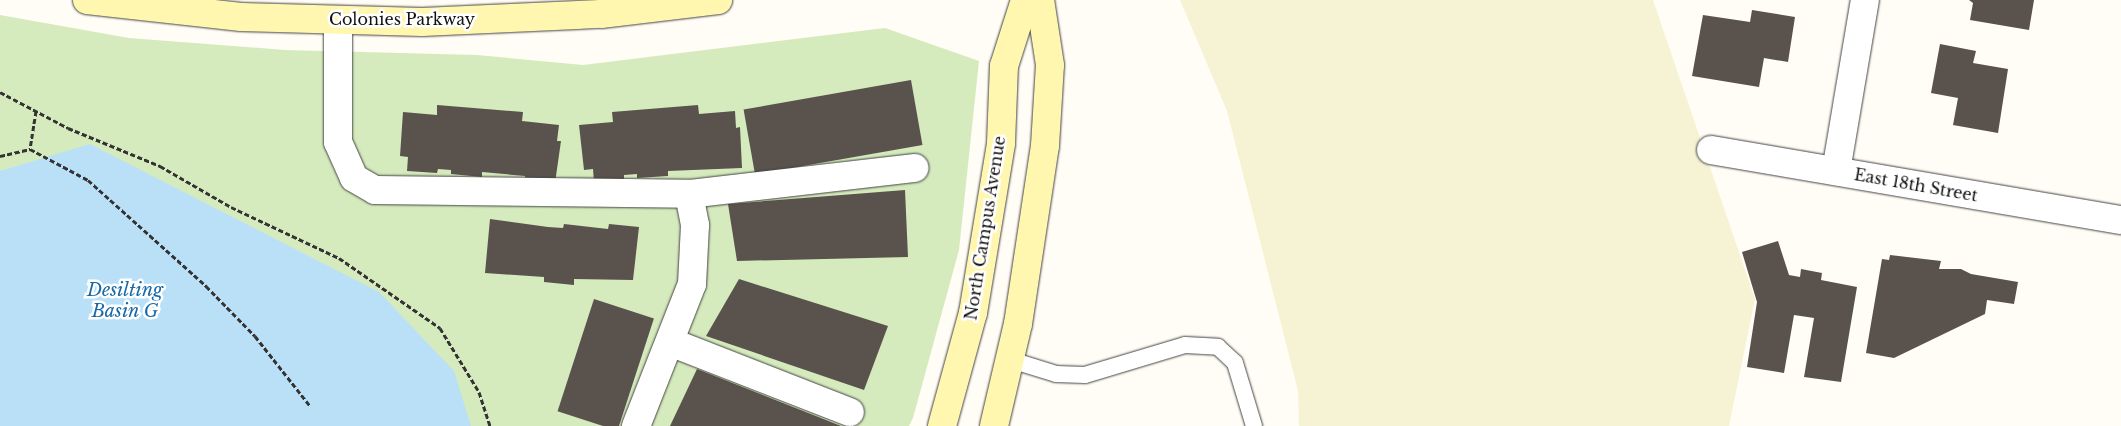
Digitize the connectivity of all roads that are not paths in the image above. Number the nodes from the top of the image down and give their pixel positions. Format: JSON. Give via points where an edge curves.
{"nodes":[{"id":1,"x":92,"y":0,"type":"edge"},
{"id":2,"x":718,"y":0,"type":"edge"},
{"id":3,"x":1025,"y":0,"type":"edge"},
{"id":4,"x":1040,"y":0,"type":"edge"},
{"id":5,"x":1865,"y":0,"type":"edge"},
{"id":6,"x":338,"y":20,"type":"junction"},
{"id":7,"x":1711,"y":150,"type":"dead end"},
{"id":8,"x":915,"y":168,"type":"dead end"},
{"id":9,"x":1836,"y":171,"type":"junction"},
{"id":10,"x":689,"y":194,"type":"junction"},
{"id":11,"x":2121,"y":220,"type":"edge"},
{"id":12,"x":670,"y":342,"type":"junction"},
{"id":13,"x":1011,"y":360,"type":"junction"},
{"id":14,"x":850,"y":412,"type":"dead end"},
{"id":15,"x":636,"y":426,"type":"edge"},
{"id":16,"x":942,"y":426,"type":"edge"},
{"id":17,"x":994,"y":426,"type":"edge"},
{"id":18,"x":1254,"y":426,"type":"edge"}],
"edges":[{"from":1,"to":6,"type":"main road","name":"Colonies Parkway","via":[[241,17]]},
{"from":2,"to":6,"type":"main road","name":"Colonies Parkway","via":[[601,14],[422,22]]},
{"from":3,"to":16,"type":"main road","name":"North Campus Avenue","via":[[1004,66],[1001,143],[973,313]]},
{"from":4,"to":13,"type":"main road","via":[[1050,65],[1045,146]]},
{"from":5,"to":9,"type":"street"},
{"from":6,"to":10,"type":"street","via":[[338,142],[354,178],[375,190]]},
{"from":7,"to":9,"type":"street","name":"East 18th Street"},
{"from":8,"to":10,"type":"street"},
{"from":9,"to":11,"type":"street","name":"East 18th Street"},
{"from":10,"to":12,"type":"street","via":[[695,225],[692,284]]},
{"from":12,"to":14,"type":"street"},
{"from":12,"to":15,"type":"street"},
{"from":13,"to":17,"type":"main road"},
{"from":13,"to":18,"type":"lane","via":[[1056,374],[1085,375],[1186,345],[1218,347],[1235,363]]}]}
